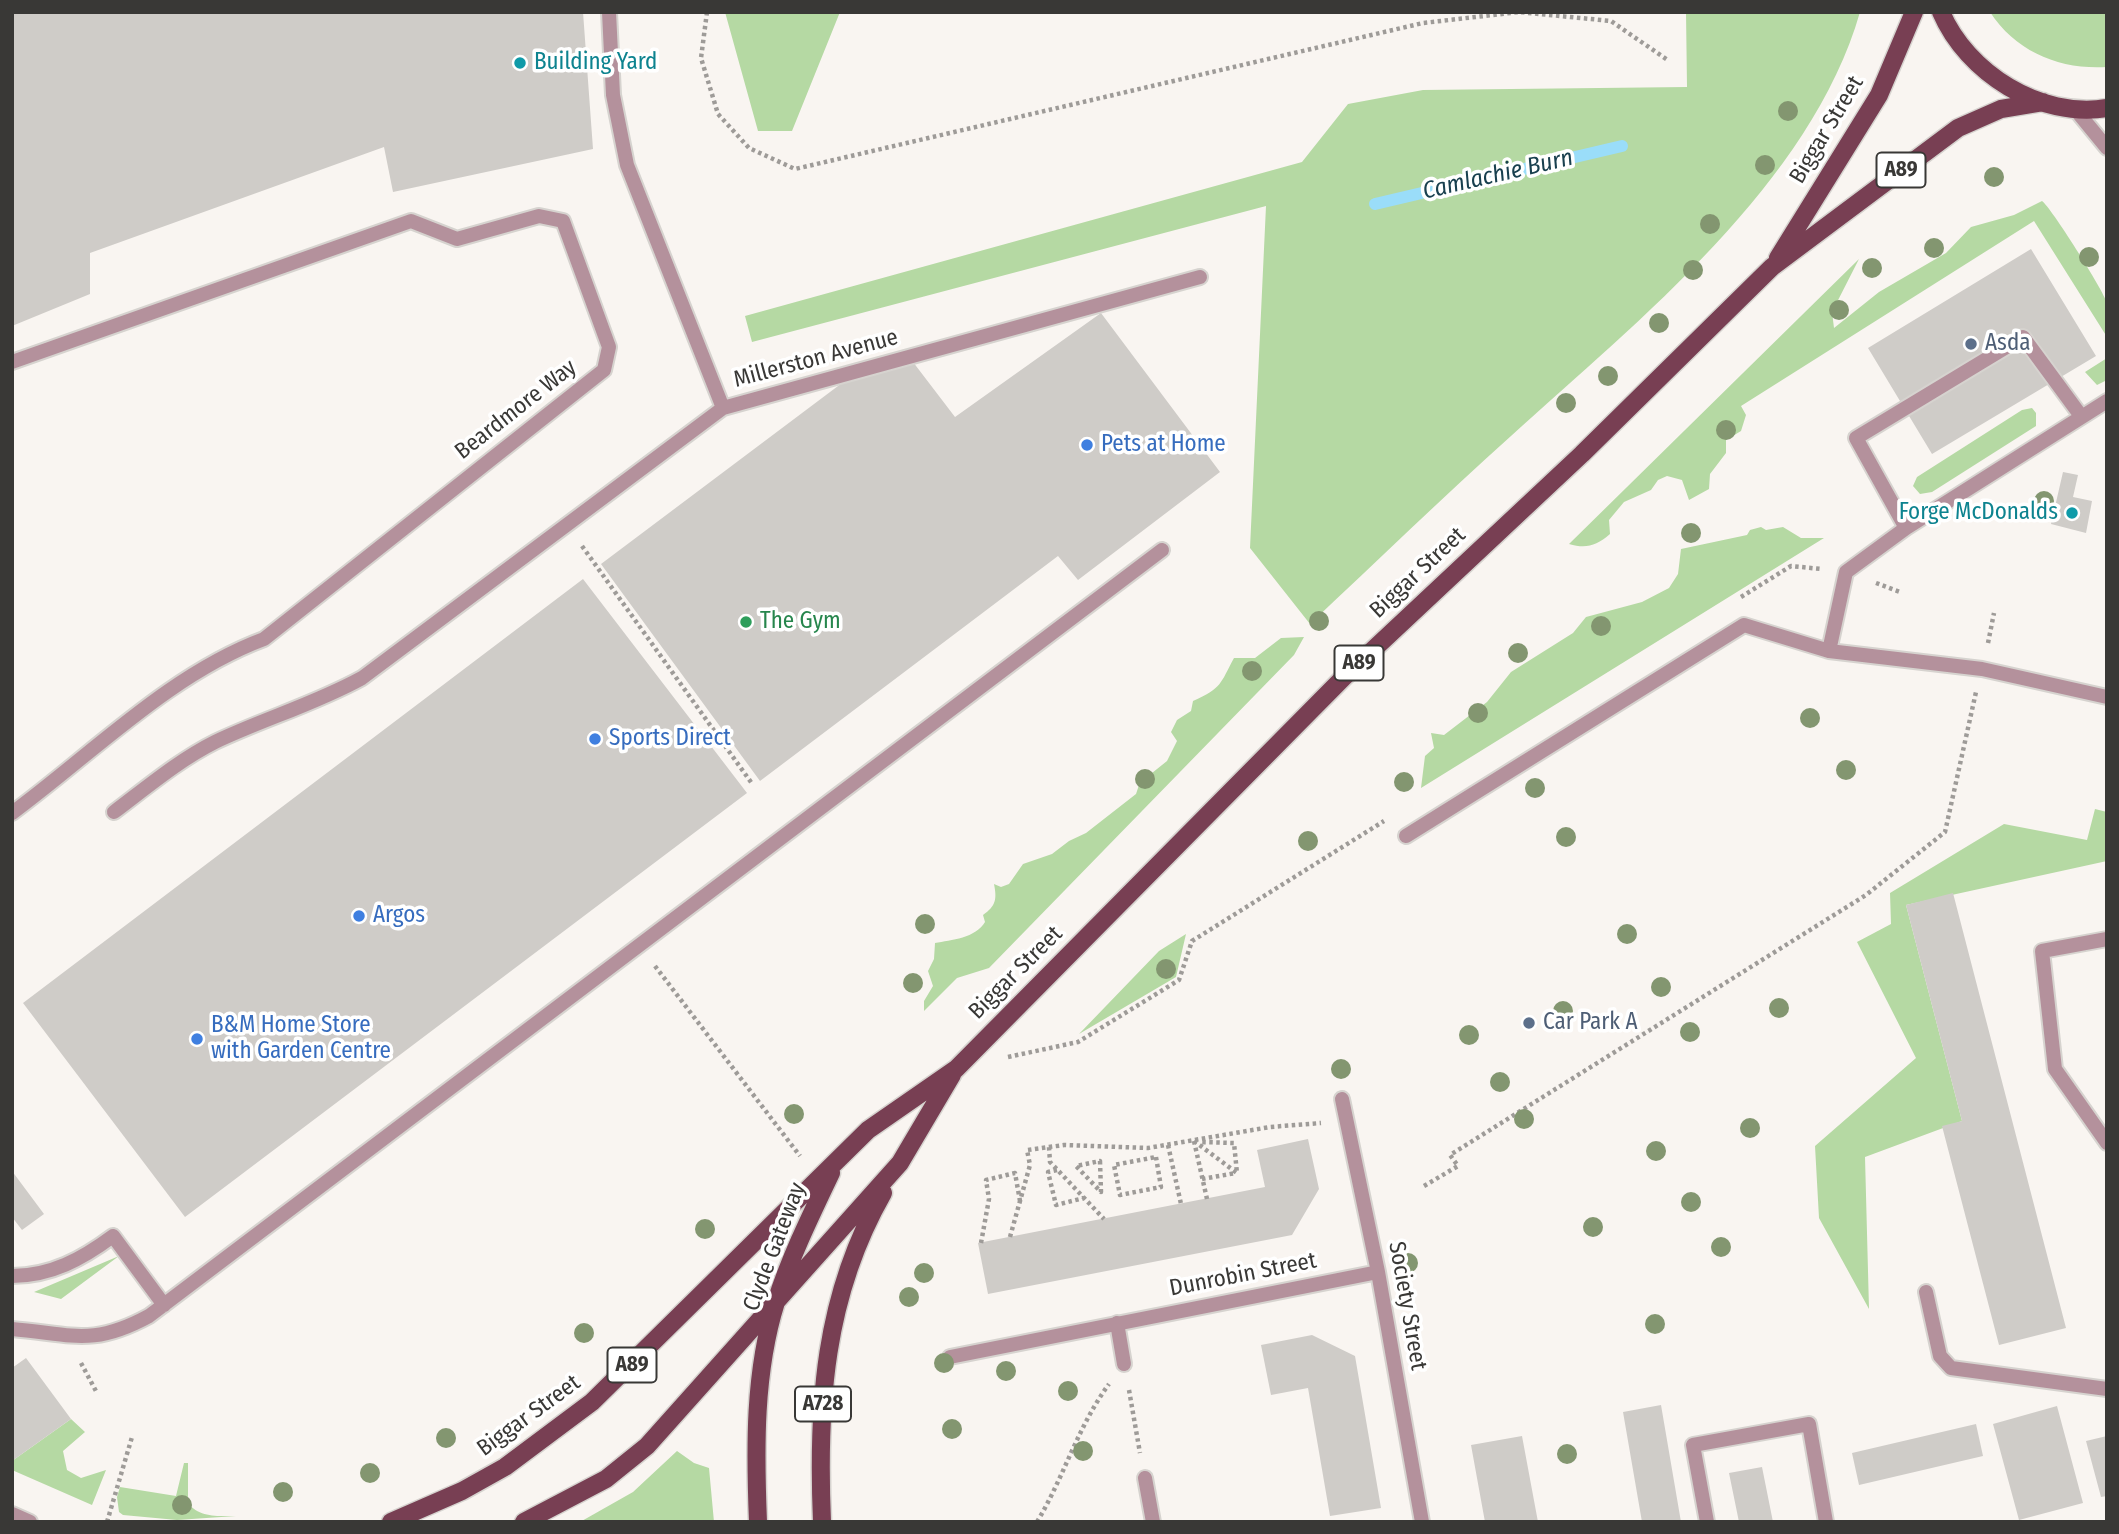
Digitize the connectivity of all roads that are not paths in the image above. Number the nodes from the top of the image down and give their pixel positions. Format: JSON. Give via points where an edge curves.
{"nodes":[{"id":1,"x":609,"y":12,"type":"edge"},
{"id":2,"x":1914,"y":12,"type":"edge"},
{"id":3,"x":1941,"y":12,"type":"edge"},
{"id":4,"x":2043,"y":102,"type":"junction"},
{"id":5,"x":2076,"y":108,"type":"junction"},
{"id":6,"x":2107,"y":108,"type":"edge"},
{"id":7,"x":2107,"y":148,"type":"edge"},
{"id":8,"x":1772,"y":267,"type":"junction"},
{"id":9,"x":1200,"y":277,"type":"dead end"},
{"id":10,"x":12,"y":362,"type":"edge"},
{"id":11,"x":2107,"y":401,"type":"edge"},
{"id":12,"x":723,"y":408,"type":"junction"},
{"id":13,"x":2081,"y":416,"type":"junction"},
{"id":14,"x":1906,"y":528,"type":"junction"},
{"id":15,"x":1162,"y":550,"type":"dead end"},
{"id":16,"x":1829,"y":651,"type":"junction"},
{"id":17,"x":2107,"y":697,"type":"edge"},
{"id":18,"x":114,"y":812,"type":"dead end"},
{"id":19,"x":12,"y":813,"type":"edge"},
{"id":20,"x":1406,"y":836,"type":"dead end"},
{"id":21,"x":2107,"y":939,"type":"edge"},
{"id":22,"x":956,"y":1069,"type":"junction"},
{"id":23,"x":1342,"y":1100,"type":"dead end"},
{"id":24,"x":2107,"y":1143,"type":"edge"},
{"id":25,"x":837,"y":1160,"type":"junction"},
{"id":26,"x":901,"y":1163,"type":"junction"},
{"id":27,"x":1378,"y":1272,"type":"junction"},
{"id":28,"x":12,"y":1276,"type":"edge"},
{"id":29,"x":1926,"y":1292,"type":"dead end"},
{"id":30,"x":776,"y":1302,"type":"junction"},
{"id":31,"x":164,"y":1305,"type":"junction"},
{"id":32,"x":1116,"y":1323,"type":"junction"},
{"id":33,"x":12,"y":1329,"type":"edge"},
{"id":34,"x":950,"y":1357,"type":"dead end"},
{"id":35,"x":1124,"y":1364,"type":"road end"},
{"id":36,"x":2107,"y":1389,"type":"edge"},
{"id":37,"x":1145,"y":1478,"type":"road end"},
{"id":38,"x":12,"y":1514,"type":"edge"},
{"id":39,"x":30,"y":1522,"type":"edge"},
{"id":40,"x":391,"y":1522,"type":"edge"},
{"id":41,"x":524,"y":1522,"type":"edge"},
{"id":42,"x":758,"y":1522,"type":"edge"},
{"id":43,"x":822,"y":1522,"type":"edge"},
{"id":44,"x":1153,"y":1522,"type":"edge"},
{"id":45,"x":1422,"y":1522,"type":"edge"},
{"id":46,"x":1707,"y":1522,"type":"edge"},
{"id":47,"x":1826,"y":1522,"type":"edge"}],
"edges":[{"from":1,"to":12,"type":"street","name":"Millerston Avenue","via":[[613,95],[627,165]]},
{"from":2,"to":8,"type":"main road","name":"Biggar Street","number":"A89","via":[[1879,95]]},
{"from":3,"to":4,"type":"main road","via":[[1989,74],[2016,92]]},
{"from":4,"to":5,"type":"main road"},
{"from":4,"to":8,"type":"main road","name":"Biggar Street","number":"A89","via":[[2001,108],[1958,128]]},
{"from":5,"to":6,"type":"main road"},
{"from":5,"to":7,"type":"street"},
{"from":8,"to":22,"type":"main road","name":"Biggar Street","number":"A89","via":[[1652,387],[1344,677]]},
{"from":9,"to":12,"type":"street","name":"Millerston Avenue"},
{"from":10,"to":19,"type":"street","name":"Beardmore Way","via":[[411,221],[457,240],[538,216],[563,221],[609,347],[604,370],[264,639],[226,653],[177,684]]},
{"from":11,"to":13,"type":"street"},
{"from":12,"to":18,"type":"street","via":[[362,678],[194,753]]},
{"from":13,"to":14,"type":"street"},
{"from":13,"to":14,"type":"street","via":[[2023,337],[1856,438]]},
{"from":14,"to":16,"type":"street","via":[[1846,572]]},
{"from":15,"to":31,"type":"street"},
{"from":16,"to":17,"type":"street","via":[[1982,669]]},
{"from":16,"to":20,"type":"street","via":[[1744,625]]},
{"from":21,"to":24,"type":"street","via":[[2042,951],[2055,1069]]},
{"from":22,"to":25,"type":"main road","name":"Biggar Street","number":"A89","via":[[868,1130]]},
{"from":22,"to":26,"type":"main road","name":"Biggar Street","number":"A89"},
{"from":23,"to":27,"type":"street","name":"Society Street"},
{"from":25,"to":30,"type":"main road","name":"Clyde Gateway"},
{"from":25,"to":40,"type":"main road","name":"Biggar Street","number":"A89","via":[[640,1357],[574,1416],[505,1467]]},
{"from":26,"to":30,"type":"main road","name":"Biggar Street","number":"A89"},
{"from":26,"to":43,"type":"main road","number":"A728","via":[[851,1257],[830,1338],[820,1464]]},
{"from":27,"to":32,"type":"street","name":"Dunrobin Street"},
{"from":27,"to":45,"type":"street","name":"Society Street"},
{"from":28,"to":31,"type":"street","via":[[38,1276],[85,1257],[113,1236]]},
{"from":29,"to":36,"type":"street","via":[[1940,1356],[1951,1368]]},
{"from":30,"to":41,"type":"main road","name":"Biggar Street","number":"A89","via":[[628,1463],[584,1492]]},
{"from":30,"to":42,"type":"main road","name":"Clyde Gateway","via":[[760,1386]]},
{"from":31,"to":33,"type":"street","via":[[122,1331],[93,1337]]},
{"from":32,"to":34,"type":"street","name":"Dunrobin Street"},
{"from":32,"to":35,"type":"street"},
{"from":37,"to":44,"type":"street"},
{"from":38,"to":39,"type":"street"},
{"from":46,"to":47,"type":"street","via":[[1693,1445],[1809,1424]]}]}
